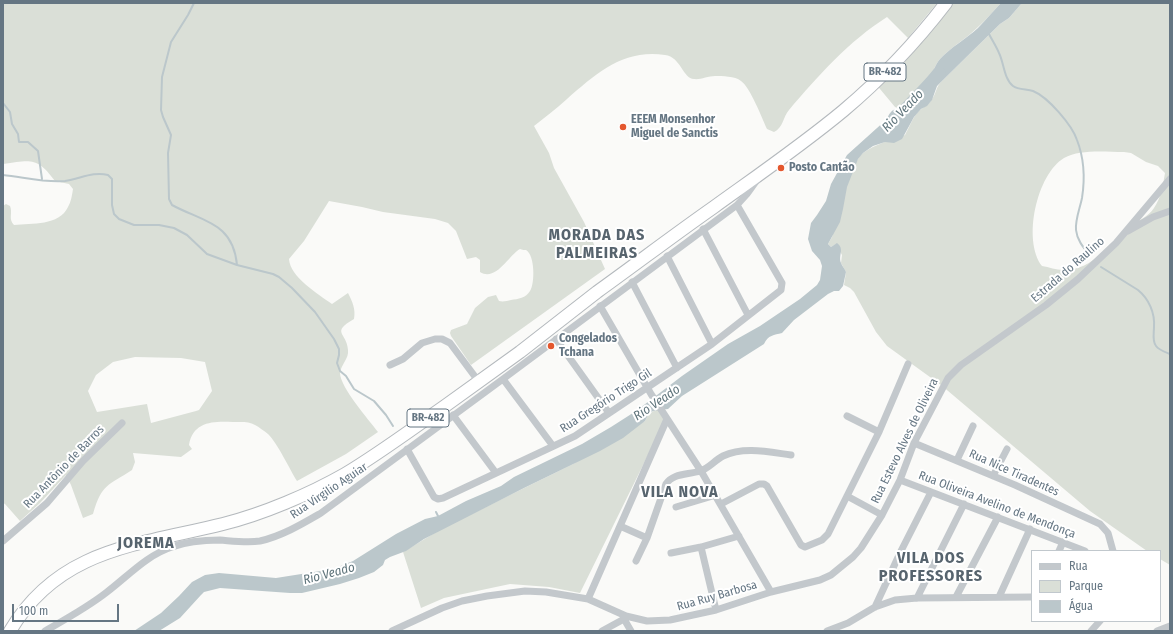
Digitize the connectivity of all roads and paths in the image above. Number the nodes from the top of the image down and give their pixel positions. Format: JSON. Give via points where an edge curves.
{"nodes":[{"id":1,"x":946,"y":3,"type":"edge"},
{"id":2,"x":762,"y":173,"type":"junction"},
{"id":3,"x":1170,"y":179,"type":"edge"},
{"id":4,"x":737,"y":205,"type":"junction"},
{"id":5,"x":1170,"y":211,"type":"edge"},
{"id":6,"x":703,"y":229,"type":"junction"},
{"id":7,"x":1123,"y":234,"type":"junction"},
{"id":8,"x":667,"y":256,"type":"junction"},
{"id":9,"x":632,"y":282,"type":"junction"},
{"id":10,"x":600,"y":306,"type":"junction"},
{"id":11,"x":748,"y":315,"type":"junction"},
{"id":12,"x":556,"y":339,"type":"junction"},
{"id":13,"x":712,"y":344,"type":"junction"},
{"id":14,"x":908,"y":364,"type":"dead end"},
{"id":15,"x":390,"y":365,"type":"dead end"},
{"id":16,"x":677,"y":368,"type":"junction"},
{"id":17,"x":948,"y":378,"type":"joint"},
{"id":18,"x":503,"y":379,"type":"junction"},
{"id":19,"x":479,"y":382,"type":"junction"},
{"id":20,"x":647,"y":387,"type":"junction"},
{"id":21,"x":609,"y":413,"type":"junction"},
{"id":22,"x":453,"y":415,"type":"junction"},
{"id":23,"x":847,"y":416,"type":"dead end"},
{"id":24,"x":667,"y":418,"type":"junction"},
{"id":25,"x":122,"y":423,"type":"dead end"},
{"id":26,"x":973,"y":426,"type":"dead end"},
{"id":27,"x":879,"y":432,"type":"junction"},
{"id":28,"x":914,"y":443,"type":"junction"},
{"id":29,"x":553,"y":446,"type":"junction"},
{"id":30,"x":407,"y":449,"type":"junction"},
{"id":31,"x":1007,"y":450,"type":"dead end"},
{"id":32,"x":791,"y":455,"type":"dead end"},
{"id":33,"x":957,"y":460,"type":"junction"},
{"id":34,"x":702,"y":471,"type":"junction"},
{"id":35,"x":496,"y":473,"type":"junction"},
{"id":36,"x":993,"y":476,"type":"junction"},
{"id":37,"x":900,"y":480,"type":"junction"},
{"id":38,"x":931,"y":492,"type":"junction"},
{"id":39,"x":716,"y":495,"type":"junction"},
{"id":40,"x":847,"y":496,"type":"junction"},
{"id":41,"x":721,"y":504,"type":"junction"},
{"id":42,"x":964,"y":504,"type":"junction"},
{"id":43,"x":676,"y":507,"type":"dead end"},
{"id":44,"x":882,"y":515,"type":"junction"},
{"id":45,"x":998,"y":517,"type":"junction"},
{"id":46,"x":620,"y":526,"type":"junction"},
{"id":47,"x":1030,"y":529,"type":"junction"},
{"id":48,"x":739,"y":536,"type":"junction"},
{"id":49,"x":647,"y":538,"type":"junction"},
{"id":50,"x":3,"y":542,"type":"edge"},
{"id":51,"x":1063,"y":542,"type":"junction"},
{"id":52,"x":701,"y":547,"type":"junction"},
{"id":53,"x":1059,"y":550,"type":"edge"},
{"id":54,"x":1083,"y":550,"type":"edge"},
{"id":55,"x":1113,"y":550,"type":"edge"},
{"id":56,"x":671,"y":554,"type":"dead end"},
{"id":57,"x":636,"y":561,"type":"dead end"},
{"id":58,"x":771,"y":592,"type":"junction"},
{"id":59,"x":956,"y":597,"type":"junction"},
{"id":60,"x":999,"y":597,"type":"junction"},
{"id":61,"x":1031,"y":597,"type":"edge"},
{"id":62,"x":917,"y":598,"type":"junction"},
{"id":63,"x":588,"y":599,"type":"junction"},
{"id":64,"x":876,"y":607,"type":"junction"},
{"id":65,"x":716,"y":610,"type":"junction"},
{"id":66,"x":625,"y":617,"type":"junction"},
{"id":67,"x":1099,"y":622,"type":"edge"},
{"id":68,"x":1170,"y":626,"type":"edge"},
{"id":69,"x":10,"y":631,"type":"edge"},
{"id":70,"x":45,"y":631,"type":"edge"},
{"id":71,"x":392,"y":631,"type":"edge"},
{"id":72,"x":602,"y":631,"type":"edge"},
{"id":73,"x":631,"y":631,"type":"edge"},
{"id":74,"x":827,"y":631,"type":"edge"},
{"id":75,"x":1091,"y":631,"type":"edge"},
{"id":76,"x":1157,"y":631,"type":"edge"}],
"edges":[{"from":1,"to":2,"type":"highway","number":"BR-482","via":[[909,48],[845,109]]},
{"from":2,"to":4,"type":"street","name":"Rua Virgilio Aguiar"},
{"from":2,"to":19,"type":"highway","number":"BR-482","via":[[665,242]]},
{"from":3,"to":7,"type":"street","name":"Estrada do Raulino"},
{"from":4,"to":6,"type":"street","name":"Rua Virgilio Aguiar"},
{"from":4,"to":11,"type":"street","name":"Rua Gregório Trigo Gil","via":[[782,283],[781,290]]},
{"from":5,"to":7,"type":"street","via":[[1153,217]]},
{"from":6,"to":8,"type":"street","name":"Rua Virgilio Aguiar"},
{"from":6,"to":11,"type":"street"},
{"from":7,"to":17,"type":"street","name":"Estrada do Raulino","via":[[1062,293],[974,355]]},
{"from":8,"to":9,"type":"street","name":"Rua Virgilio Aguiar"},
{"from":8,"to":13,"type":"street"},
{"from":9,"to":10,"type":"street","name":"Rua Virgilio Aguiar"},
{"from":9,"to":16,"type":"street"},
{"from":10,"to":12,"type":"street","name":"Rua Virgilio Aguiar"},
{"from":10,"to":20,"type":"street"},
{"from":11,"to":13,"type":"street","name":"Rua Gregório Trigo Gil"},
{"from":12,"to":18,"type":"street","name":"Rua Virgilio Aguiar"},
{"from":12,"to":21,"type":"street"},
{"from":13,"to":16,"type":"street","name":"Rua Gregório Trigo Gil"},
{"from":14,"to":27,"type":"street"},
{"from":15,"to":19,"type":"street","via":[[403,359],[422,343],[442,339],[450,343]]},
{"from":16,"to":20,"type":"street","name":"Rua Gregório Trigo Gil"},
{"from":17,"to":28,"type":"street","name":"Rua Estevo Alves de Oliveira"},
{"from":18,"to":22,"type":"street","name":"Rua Virgilio Aguiar"},
{"from":18,"to":29,"type":"street"},
{"from":19,"to":69,"type":"highway","number":"BR-482","via":[[387,448],[320,487],[239,519],[134,544],[102,554],[74,567],[53,580],[37,595]]},
{"from":20,"to":21,"type":"street","name":"Rua Gregório Trigo Gil"},
{"from":20,"to":24,"type":"street"},
{"from":21,"to":29,"type":"street","name":"Rua Gregório Trigo Gil","via":[[574,436]]},
{"from":22,"to":30,"type":"street","name":"Rua Virgilio Aguiar"},
{"from":22,"to":35,"type":"street"},
{"from":23,"to":27,"type":"street"},
{"from":24,"to":34,"type":"street"},
{"from":24,"to":46,"type":"street"},
{"from":25,"to":50,"type":"street","name":"Rua Antônio de Barros","via":[[83,461],[47,503]]},
{"from":26,"to":33,"type":"street"},
{"from":27,"to":40,"type":"street"},
{"from":28,"to":33,"type":"street","name":"Rua Nice Tiradentes"},
{"from":28,"to":37,"type":"street","name":"Rua Estevo Alves de Oliveira"},
{"from":29,"to":35,"type":"street","name":"Rua Gregório Trigo Gil"},
{"from":30,"to":35,"type":"street","name":"Rua Gregório Trigo Gil","via":[[434,497],[438,499]]},
{"from":30,"to":70,"type":"street","name":"Rua Virgilio Aguiar","via":[[327,508],[294,528],[260,541],[203,540],[171,547],[134,569],[93,602]]},
{"from":31,"to":36,"type":"street"},
{"from":32,"to":34,"type":"street","via":[[754,450],[738,452],[725,455]]},
{"from":33,"to":36,"type":"street","name":"Rua Nice Tiradentes"},
{"from":34,"to":39,"type":"street"},
{"from":34,"to":49,"type":"street","via":[[674,476],[668,481]]},
{"from":36,"to":55,"type":"street","name":"Rua Nice Tiradentes","via":[[1104,527]]},
{"from":37,"to":38,"type":"street","name":"Rua Oliveira Avelino de Mendonça"},
{"from":37,"to":44,"type":"street","name":"Rua Estevo Alves de Oliveira"},
{"from":38,"to":42,"type":"street","name":"Rua Oliveira Avelino de Mendonça"},
{"from":38,"to":64,"type":"street"},
{"from":39,"to":41,"type":"street"},
{"from":39,"to":43,"type":"street"},
{"from":40,"to":41,"type":"street","via":[[828,534],[822,540],[806,547],[799,543],[764,484],[759,484]]},
{"from":40,"to":44,"type":"street","name":"Rua Estevo Alves de Oliveira"},
{"from":41,"to":48,"type":"street"},
{"from":42,"to":45,"type":"street","name":"Rua Oliveira Avelino de Mendonça"},
{"from":42,"to":62,"type":"street"},
{"from":44,"to":58,"type":"street","name":"Rua Estevo Alves de Oliveira","via":[[857,552],[831,575]]},
{"from":45,"to":47,"type":"street","name":"Rua Oliveira Avelino de Mendonça"},
{"from":45,"to":59,"type":"street"},
{"from":46,"to":49,"type":"street"},
{"from":46,"to":63,"type":"street"},
{"from":47,"to":51,"type":"street","name":"Rua Oliveira Avelino de Mendonça"},
{"from":47,"to":60,"type":"street"},
{"from":48,"to":52,"type":"street"},
{"from":48,"to":58,"type":"street"},
{"from":49,"to":57,"type":"street"},
{"from":51,"to":53,"type":"street"},
{"from":51,"to":54,"type":"street","name":"Rua Oliveira Avelino de Mendonça"},
{"from":52,"to":56,"type":"street"},
{"from":52,"to":65,"type":"street"},
{"from":58,"to":65,"type":"street","name":"Rua Ruy Barbosa"},
{"from":59,"to":60,"type":"street"},
{"from":59,"to":62,"type":"street"},
{"from":60,"to":61,"type":"street"},
{"from":62,"to":64,"type":"street","via":[[895,600]]},
{"from":63,"to":66,"type":"street","name":"Rua Ruy Barbosa"},
{"from":63,"to":71,"type":"street","name":"Rua Ruy Barbosa","via":[[536,591],[487,596],[442,608]]},
{"from":64,"to":74,"type":"street","via":[[848,623]]},
{"from":65,"to":66,"type":"street","name":"Rua Ruy Barbosa","via":[[670,620],[647,621]]},
{"from":66,"to":72,"type":"street"},
{"from":66,"to":73,"type":"street"},
{"from":67,"to":75,"type":"street"},
{"from":68,"to":76,"type":"street"}]}
